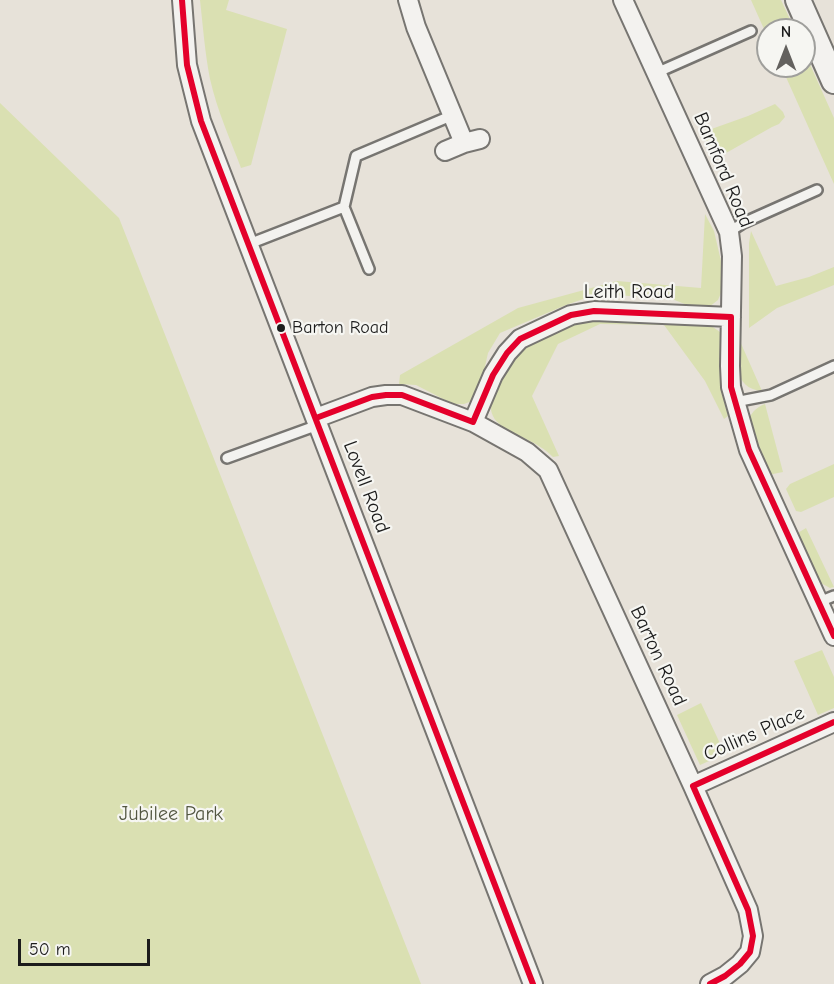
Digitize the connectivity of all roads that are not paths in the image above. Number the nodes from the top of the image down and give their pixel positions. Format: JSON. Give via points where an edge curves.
{"nodes":[{"id":1,"x":182,"y":0,"type":"edge"},
{"id":2,"x":408,"y":0,"type":"edge"},
{"id":3,"x":623,"y":0,"type":"edge"},
{"id":4,"x":798,"y":0,"type":"edge"},
{"id":5,"x":751,"y":31,"type":"dead end"},
{"id":6,"x":656,"y":73,"type":"junction"},
{"id":7,"x":834,"y":81,"type":"edge"},
{"id":8,"x":453,"y":115,"type":"junction"},
{"id":9,"x":445,"y":150,"type":"dead end"},
{"id":10,"x":817,"y":190,"type":"dead end"},
{"id":11,"x":344,"y":207,"type":"junction"},
{"id":12,"x":729,"y":232,"type":"junction"},
{"id":13,"x":249,"y":244,"type":"junction"},
{"id":14,"x":369,"y":269,"type":"dead end"},
{"id":15,"x":731,"y":317,"type":"junction"},
{"id":16,"x":834,"y":366,"type":"edge"},
{"id":17,"x":735,"y":402,"type":"junction"},
{"id":18,"x":317,"y":422,"type":"junction"},
{"id":19,"x":473,"y":422,"type":"junction"},
{"id":20,"x":227,"y":458,"type":"dead end"},
{"id":21,"x":827,"y":599,"type":"edge"},
{"id":22,"x":834,"y":636,"type":"edge"},
{"id":23,"x":834,"y":722,"type":"edge"},
{"id":24,"x":693,"y":786,"type":"junction"},
{"id":25,"x":533,"y":984,"type":"edge"},
{"id":26,"x":710,"y":984,"type":"edge"}],
"edges":[{"from":1,"to":13,"type":"street","name":"Lovell Road","via":[[187,65],[201,121]]},
{"from":2,"to":8,"type":"street"},
{"from":3,"to":6,"type":"street","name":"Bamford Road"},
{"from":4,"to":7,"type":"street"},
{"from":5,"to":6,"type":"lane"},
{"from":6,"to":12,"type":"street","name":"Bamford Road"},
{"from":8,"to":9,"type":"street","via":[[472,141]]},
{"from":8,"to":11,"type":"lane","via":[[356,156]]},
{"from":10,"to":12,"type":"lane"},
{"from":11,"to":13,"type":"lane"},
{"from":11,"to":14,"type":"lane"},
{"from":12,"to":15,"type":"street","name":"Bamford Road"},
{"from":13,"to":18,"type":"street","name":"Lovell Road"},
{"from":15,"to":17,"type":"street","name":"Bamford Road","via":[[731,387]]},
{"from":15,"to":19,"type":"street","name":"Leith Road","via":[[594,311],[571,315],[520,339],[507,353]]},
{"from":16,"to":17,"type":"lane","via":[[771,394]]},
{"from":17,"to":21,"type":"street","name":"Bamford Road","via":[[749,450]]},
{"from":18,"to":19,"type":"street","name":"Barton Road","via":[[386,394],[402,395]]},
{"from":18,"to":20,"type":"lane"},
{"from":18,"to":25,"type":"street","name":"Lovell Road"},
{"from":19,"to":24,"type":"street","name":"Barton Road","via":[[527,452],[548,470]]},
{"from":21,"to":22,"type":"street","name":"Bamford Road"},
{"from":23,"to":24,"type":"street","name":"Collins Place"},
{"from":24,"to":26,"type":"street","name":"Barton Road","via":[[748,910],[753,936],[750,952],[740,964]]}]}
